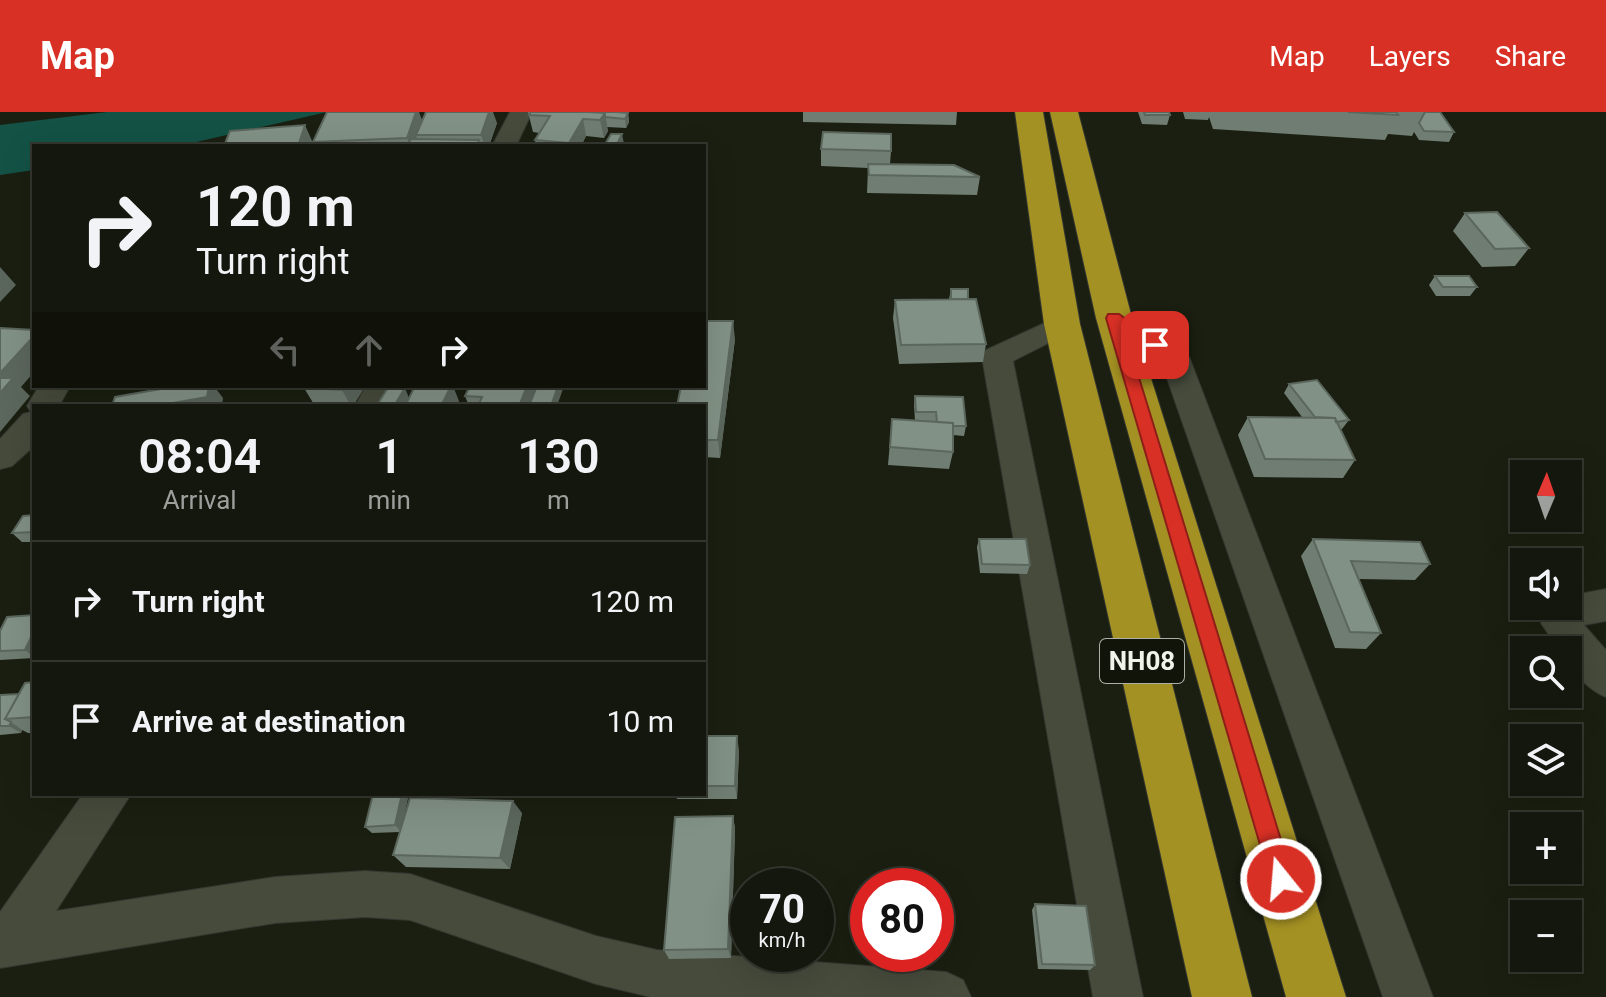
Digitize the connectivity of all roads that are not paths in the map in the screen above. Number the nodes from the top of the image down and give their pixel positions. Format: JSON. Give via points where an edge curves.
{"nodes":[{"id":1,"x":521,"y":112,"type":"edge"},
{"id":2,"x":1029,"y":112,"type":"edge"},
{"id":3,"x":1064,"y":112,"type":"edge"},
{"id":4,"x":505,"y":144,"type":"edge"},
{"id":5,"x":1114,"y":318,"type":"junction"},
{"id":6,"x":1062,"y":324,"type":"junction"},
{"id":7,"x":32,"y":426,"type":"edge"},
{"id":8,"x":0,"y":458,"type":"edge"},
{"id":9,"x":32,"y":459,"type":"edge"},
{"id":10,"x":1606,"y":605,"type":"edge"},
{"id":11,"x":1606,"y":679,"type":"edge"},
{"id":12,"x":108,"y":796,"type":"edge"},
{"id":13,"x":4,"y":943,"type":"edge"},
{"id":14,"x":946,"y":997,"type":"edge"},
{"id":15,"x":1118,"y":997,"type":"edge"},
{"id":16,"x":1222,"y":997,"type":"edge"},
{"id":17,"x":1316,"y":997,"type":"edge"},
{"id":18,"x":1408,"y":997,"type":"edge"}],
"edges":[{"from":1,"to":4,"type":"street"},
{"from":2,"to":6,"type":"highway","number":"NH08"},
{"from":3,"to":5,"type":"highway","number":"NH08"},
{"from":5,"to":17,"type":"highway","number":"NH08"},
{"from":5,"to":18,"type":"street","via":[[1175,359]]},
{"from":6,"to":15,"type":"street","via":[[997,357]]},
{"from":6,"to":16,"type":"highway","number":"NH08"},
{"from":7,"to":8,"type":"street"},
{"from":8,"to":9,"type":"street"},
{"from":10,"to":11,"type":"street","via":[[1567,612],[1560,623]]},
{"from":12,"to":13,"type":"street"},
{"from":13,"to":14,"type":"street","via":[[275,900],[365,894],[410,897],[596,960],[657,974]]}]}
